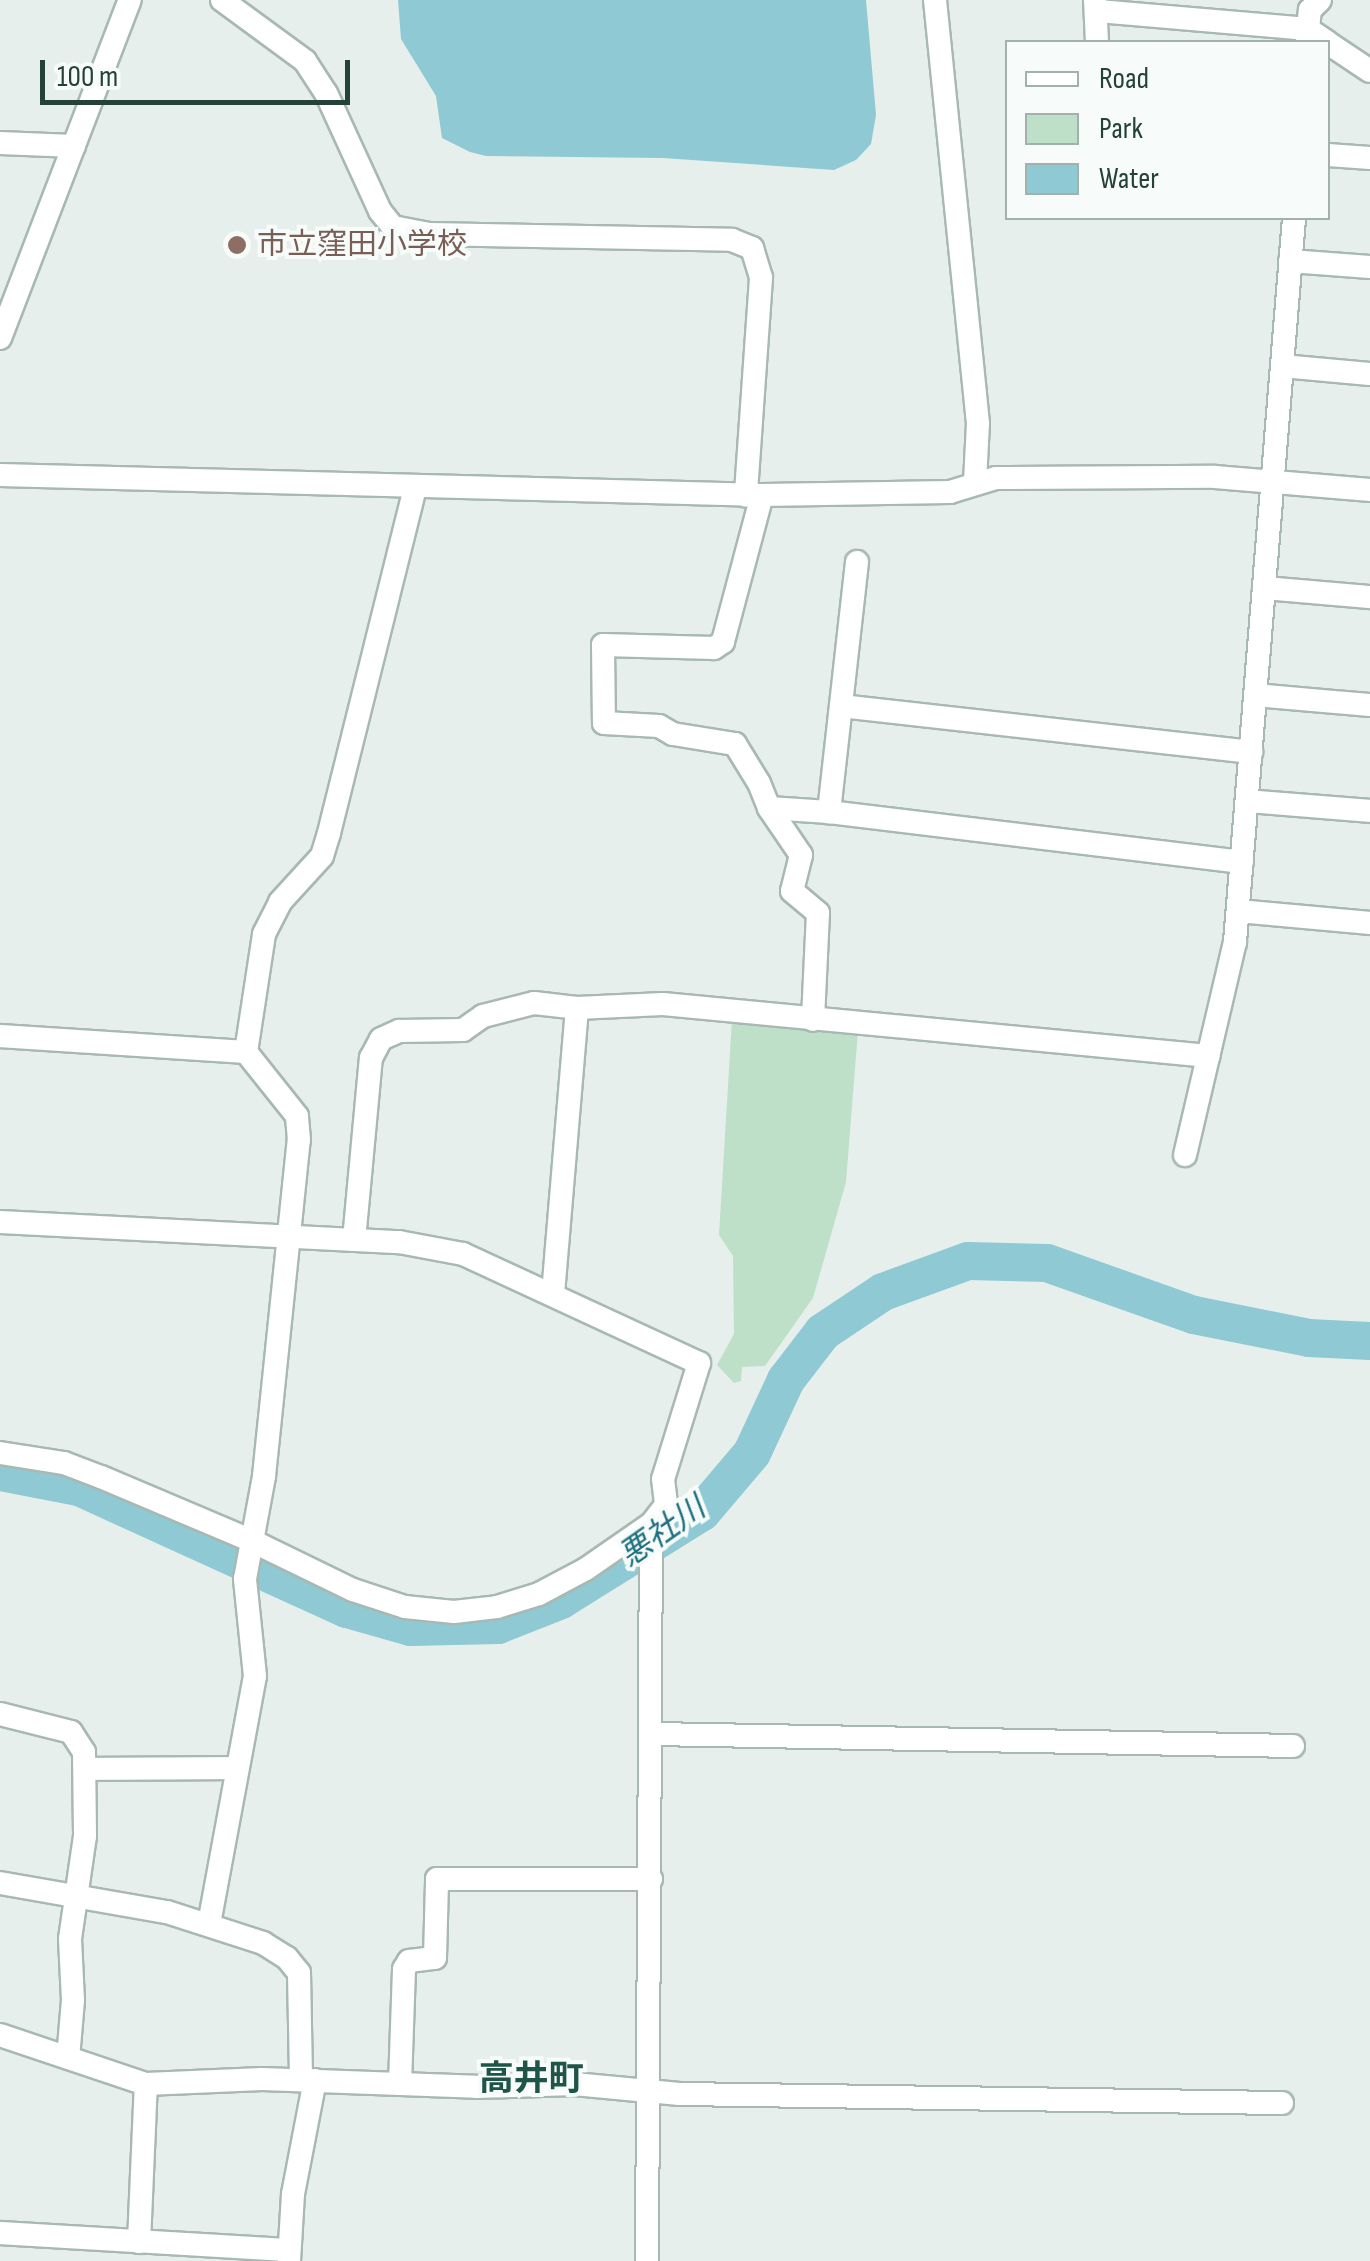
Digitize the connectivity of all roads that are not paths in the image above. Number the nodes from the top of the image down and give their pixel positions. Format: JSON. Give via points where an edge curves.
{"nodes":[{"id":1,"x":130,"y":0,"type":"edge"},
{"id":2,"x":222,"y":0,"type":"edge"},
{"id":3,"x":935,"y":0,"type":"edge"},
{"id":4,"x":1320,"y":0,"type":"edge"},
{"id":5,"x":1097,"y":6,"type":"edge"},
{"id":6,"x":1317,"y":39,"type":"edge"},
{"id":7,"x":1097,"y":40,"type":"edge"},
{"id":8,"x":1330,"y":47,"type":"edge"},
{"id":9,"x":1370,"y":71,"type":"edge"},
{"id":10,"x":0,"y":143,"type":"edge"},
{"id":11,"x":74,"y":146,"type":"junction"},
{"id":12,"x":1330,"y":155,"type":"edge"},
{"id":13,"x":1370,"y":158,"type":"edge"},
{"id":14,"x":1294,"y":220,"type":"edge"},
{"id":15,"x":1290,"y":261,"type":"junction"},
{"id":16,"x":1370,"y":267,"type":"edge"},
{"id":17,"x":0,"y":338,"type":"edge"},
{"id":18,"x":1282,"y":366,"type":"junction"},
{"id":19,"x":1370,"y":374,"type":"edge"},
{"id":20,"x":0,"y":475,"type":"edge"},
{"id":21,"x":975,"y":482,"type":"junction"},
{"id":22,"x":1272,"y":483,"type":"junction"},
{"id":23,"x":415,"y":487,"type":"junction"},
{"id":24,"x":1370,"y":490,"type":"edge"},
{"id":25,"x":754,"y":495,"type":"junction"},
{"id":26,"x":857,"y":562,"type":"dead end"},
{"id":27,"x":1264,"y":588,"type":"junction"},
{"id":28,"x":1370,"y":598,"type":"edge"},
{"id":29,"x":1255,"y":695,"type":"junction"},
{"id":30,"x":1370,"y":704,"type":"edge"},
{"id":31,"x":841,"y":706,"type":"junction"},
{"id":32,"x":1251,"y":752,"type":"junction"},
{"id":33,"x":1247,"y":801,"type":"junction"},
{"id":34,"x":769,"y":808,"type":"junction"},
{"id":35,"x":1370,"y":811,"type":"edge"},
{"id":36,"x":829,"y":812,"type":"junction"},
{"id":37,"x":1242,"y":862,"type":"junction"},
{"id":38,"x":1238,"y":911,"type":"junction"},
{"id":39,"x":1370,"y":922,"type":"edge"},
{"id":40,"x":577,"y":1008,"type":"junction"},
{"id":41,"x":813,"y":1020,"type":"junction"},
{"id":42,"x":0,"y":1036,"type":"edge"},
{"id":43,"x":246,"y":1052,"type":"junction"},
{"id":44,"x":1208,"y":1056,"type":"junction"},
{"id":45,"x":1185,"y":1155,"type":"dead end"},
{"id":46,"x":0,"y":1222,"type":"edge"},
{"id":47,"x":289,"y":1236,"type":"junction"},
{"id":48,"x":354,"y":1240,"type":"junction"},
{"id":49,"x":554,"y":1294,"type":"junction"},
{"id":50,"x":0,"y":1453,"type":"edge"},
{"id":51,"x":651,"y":1527,"type":"junction"},
{"id":52,"x":249,"y":1544,"type":"junction"},
{"id":53,"x":0,"y":1714,"type":"edge"},
{"id":54,"x":652,"y":1734,"type":"junction"},
{"id":55,"x":1293,"y":1746,"type":"dead end"},
{"id":56,"x":236,"y":1768,"type":"junction"},
{"id":57,"x":86,"y":1769,"type":"junction"},
{"id":58,"x":651,"y":1879,"type":"junction"},
{"id":59,"x":0,"y":1883,"type":"edge"},
{"id":60,"x":77,"y":1893,"type":"junction"},
{"id":61,"x":210,"y":1924,"type":"junction"},
{"id":62,"x":0,"y":2036,"type":"edge"},
{"id":63,"x":68,"y":2058,"type":"junction"},
{"id":64,"x":308,"y":2080,"type":"junction"},
{"id":65,"x":146,"y":2084,"type":"junction"},
{"id":66,"x":400,"y":2084,"type":"junction"},
{"id":67,"x":649,"y":2088,"type":"junction"},
{"id":68,"x":1282,"y":2103,"type":"dead end"},
{"id":69,"x":0,"y":2233,"type":"edge"},
{"id":70,"x":139,"y":2242,"type":"junction"},
{"id":71,"x":289,"y":2256,"type":"edge"},
{"id":72,"x":647,"y":2261,"type":"edge"}],
"edges":[{"from":1,"to":11,"type":"street"},
{"from":2,"to":25,"type":"street","via":[[306,61],[393,227],[429,234],[732,240],[752,248],[761,278]]},
{"from":3,"to":21,"type":"street","via":[[978,422]]},
{"from":4,"to":6,"type":"street","via":[[1310,10]]},
{"from":5,"to":6,"type":"street"},
{"from":5,"to":7,"type":"street"},
{"from":8,"to":9,"type":"street"},
{"from":10,"to":11,"type":"street"},
{"from":11,"to":17,"type":"street"},
{"from":12,"to":13,"type":"street"},
{"from":14,"to":15,"type":"street"},
{"from":15,"to":16,"type":"street"},
{"from":15,"to":18,"type":"street"},
{"from":18,"to":19,"type":"street"},
{"from":18,"to":22,"type":"street"},
{"from":20,"to":23,"type":"street"},
{"from":21,"to":22,"type":"street","via":[[1214,476]]},
{"from":21,"to":25,"type":"street","via":[[950,492]]},
{"from":22,"to":24,"type":"street"},
{"from":22,"to":27,"type":"street"},
{"from":23,"to":25,"type":"street"},
{"from":23,"to":43,"type":"street","via":[[329,834],[322,856],[280,902],[264,934]]},
{"from":25,"to":34,"type":"street","via":[[723,642],[714,648],[603,645],[601,661],[604,723],[659,726],[735,744]]},
{"from":26,"to":31,"type":"street"},
{"from":27,"to":28,"type":"street"},
{"from":27,"to":29,"type":"street"},
{"from":29,"to":30,"type":"street"},
{"from":29,"to":32,"type":"street"},
{"from":31,"to":32,"type":"street"},
{"from":31,"to":36,"type":"street"},
{"from":32,"to":33,"type":"street"},
{"from":33,"to":35,"type":"street"},
{"from":33,"to":37,"type":"street"},
{"from":34,"to":36,"type":"street"},
{"from":34,"to":41,"type":"street","via":[[801,855],[792,891],[818,913]]},
{"from":36,"to":37,"type":"street"},
{"from":37,"to":38,"type":"street"},
{"from":38,"to":39,"type":"street"},
{"from":38,"to":44,"type":"street"},
{"from":40,"to":41,"type":"street","via":[[663,1004]]},
{"from":40,"to":48,"type":"street","via":[[534,1003],[483,1016],[463,1030],[398,1031],[381,1038],[371,1058]]},
{"from":40,"to":49,"type":"street"},
{"from":41,"to":44,"type":"street"},
{"from":42,"to":43,"type":"street"},
{"from":43,"to":47,"type":"street","via":[[297,1116]]},
{"from":44,"to":45,"type":"street"},
{"from":46,"to":47,"type":"street"},
{"from":47,"to":48,"type":"street"},
{"from":47,"to":52,"type":"street","via":[[264,1476]]},
{"from":48,"to":49,"type":"street","via":[[463,1254]]},
{"from":49,"to":51,"type":"street","via":[[699,1363],[664,1479],[666,1504]]},
{"from":50,"to":52,"type":"street","via":[[64,1463]]},
{"from":51,"to":52,"type":"street","via":[[539,1594],[454,1612],[353,1590]]},
{"from":51,"to":54,"type":"street"},
{"from":52,"to":56,"type":"street","via":[[245,1578],[256,1676]]},
{"from":53,"to":57,"type":"street","via":[[71,1732]]},
{"from":54,"to":55,"type":"street"},
{"from":54,"to":58,"type":"street"},
{"from":56,"to":57,"type":"street"},
{"from":56,"to":61,"type":"street"},
{"from":57,"to":60,"type":"street"},
{"from":58,"to":66,"type":"street","via":[[437,1879],[435,1958],[408,1961],[404,1968]]},
{"from":58,"to":67,"type":"street"},
{"from":59,"to":60,"type":"street"},
{"from":60,"to":61,"type":"street"},
{"from":60,"to":63,"type":"street"},
{"from":61,"to":64,"type":"street","via":[[287,1958],[299,1974]]},
{"from":62,"to":63,"type":"street"},
{"from":63,"to":65,"type":"street"},
{"from":64,"to":65,"type":"street"},
{"from":64,"to":66,"type":"street"},
{"from":64,"to":71,"type":"street"},
{"from":65,"to":70,"type":"street"},
{"from":66,"to":67,"type":"street"},
{"from":67,"to":68,"type":"street","via":[[886,2099]]},
{"from":67,"to":72,"type":"street"},
{"from":69,"to":70,"type":"street"},
{"from":70,"to":71,"type":"street"}]}
